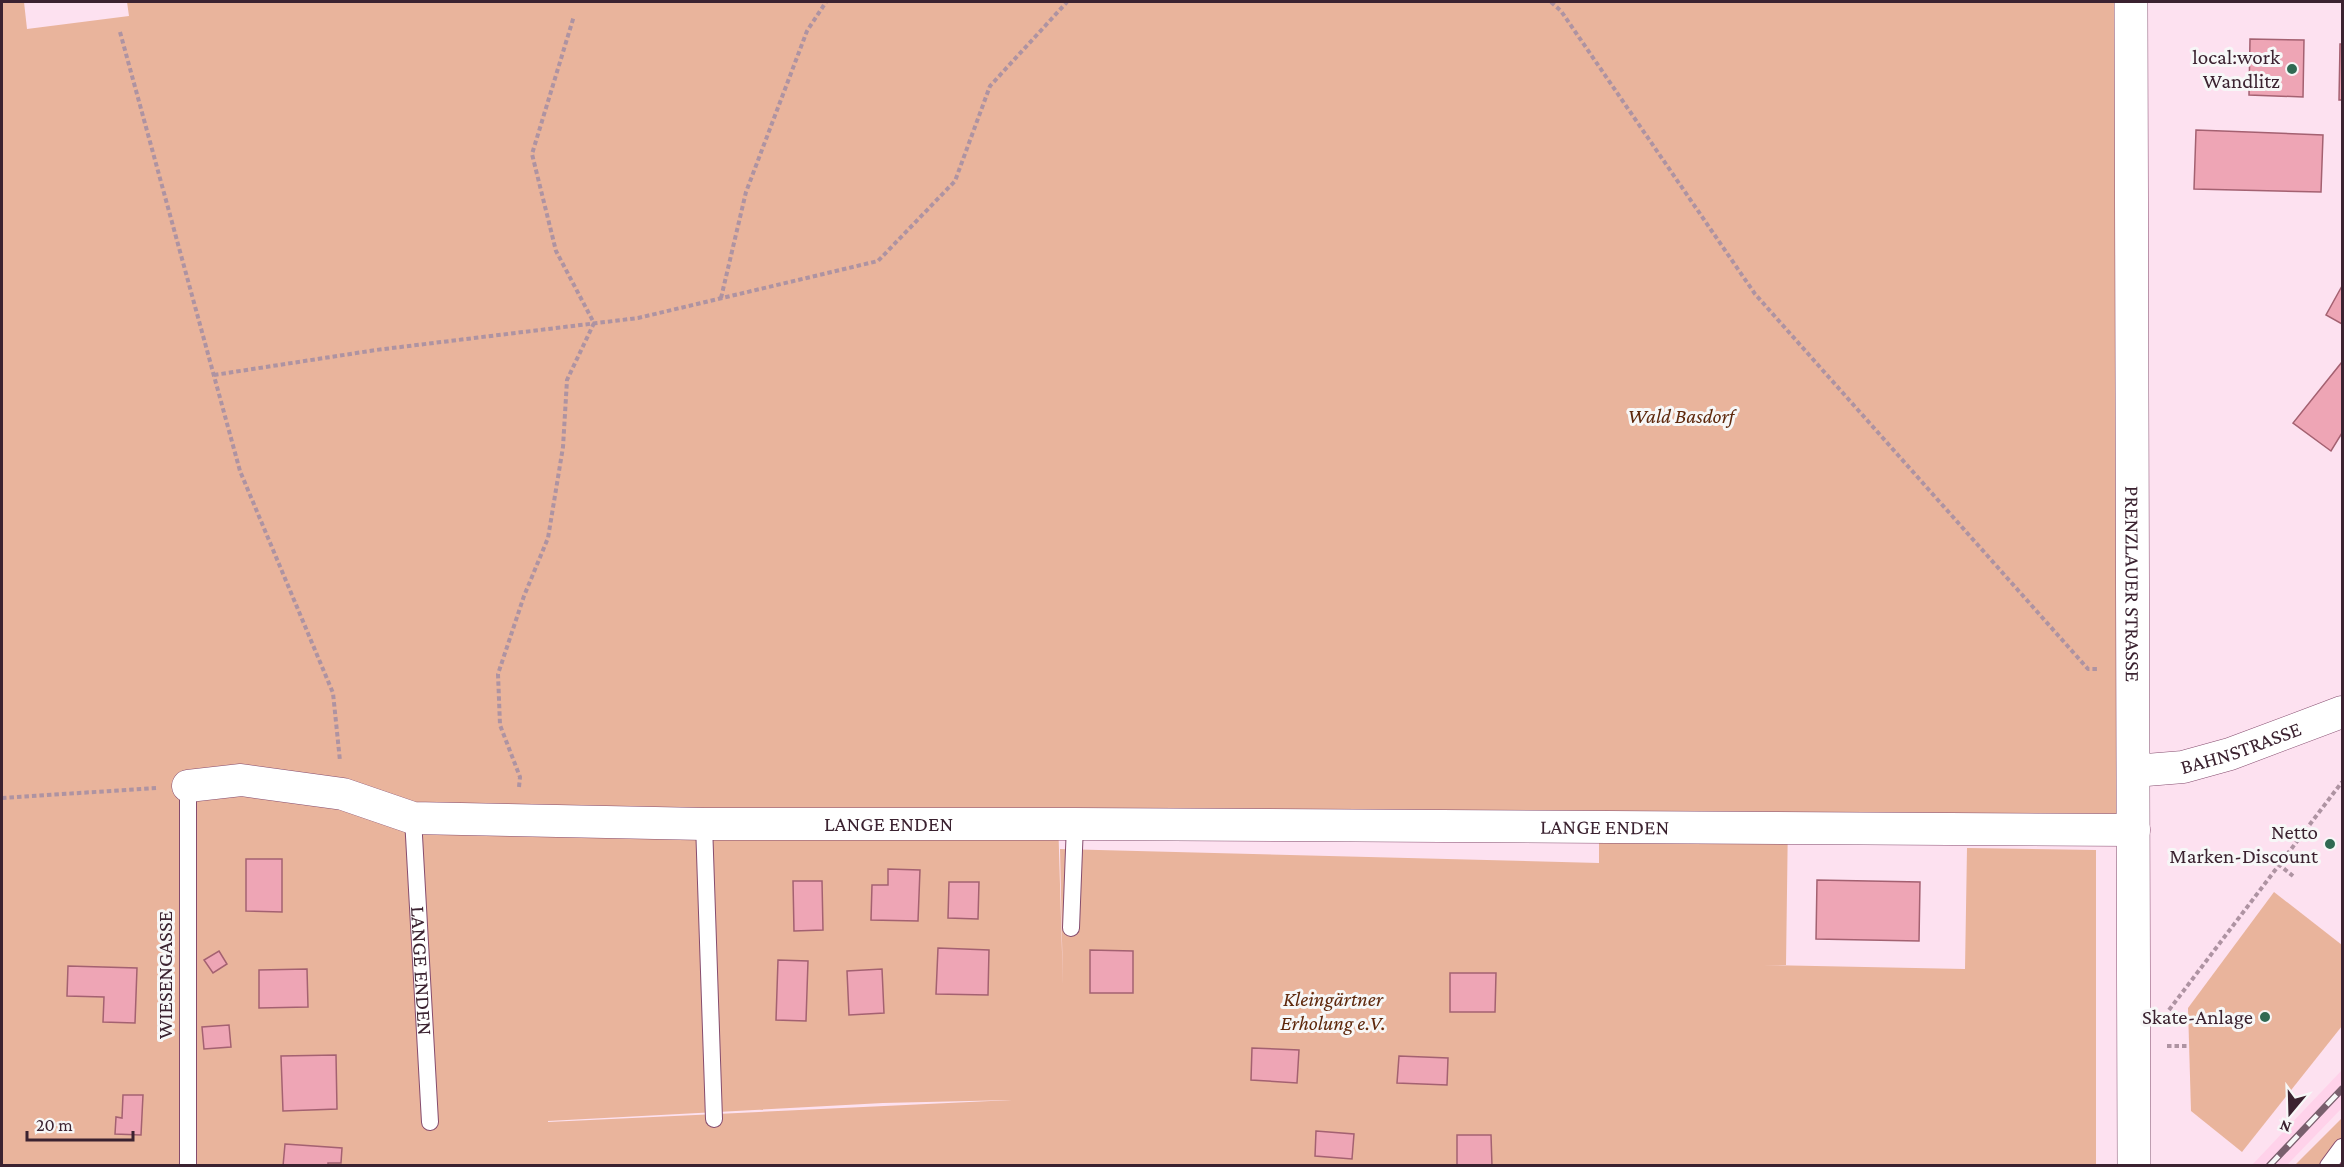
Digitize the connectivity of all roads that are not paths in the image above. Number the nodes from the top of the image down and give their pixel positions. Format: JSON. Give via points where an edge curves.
{"nodes":[{"id":1,"x":2131,"y":2,"type":"edge"},
{"id":2,"x":2343,"y":712,"type":"edge"},
{"id":3,"x":2134,"y":771,"type":"junction"},
{"id":4,"x":188,"y":786,"type":"joint"},
{"id":5,"x":413,"y":818,"type":"junction"},
{"id":6,"x":704,"y":824,"type":"junction"},
{"id":7,"x":1075,"y":824,"type":"junction"},
{"id":8,"x":2134,"y":830,"type":"junction"},
{"id":9,"x":1071,"y":928,"type":"dead end"},
{"id":10,"x":714,"y":1119,"type":"dead end"},
{"id":11,"x":430,"y":1122,"type":"dead end"},
{"id":12,"x":2343,"y":1147,"type":"edge"},
{"id":13,"x":188,"y":1166,"type":"edge"},
{"id":14,"x":2134,"y":1166,"type":"edge"},
{"id":15,"x":2328,"y":1166,"type":"edge"}],
"edges":[{"from":1,"to":3,"type":"main road","name":"PRENZLAUER STRASSE"},
{"from":2,"to":3,"type":"street","name":"BAHNSTRASSE","via":[[2230,754],[2183,767]]},
{"from":3,"to":8,"type":"main road","name":"PRENZLAUER STRASSE"},
{"from":4,"to":5,"type":"street","name":"LANGE ENDEN","via":[[241,780],[343,794]]},
{"from":4,"to":13,"type":"lane","name":"WIESENGASSE"},
{"from":5,"to":6,"type":"street","name":"LANGE ENDEN"},
{"from":5,"to":11,"type":"lane","name":"LANGE ENDEN"},
{"from":6,"to":7,"type":"street","name":"LANGE ENDEN"},
{"from":6,"to":10,"type":"lane"},
{"from":7,"to":8,"type":"street","name":"LANGE ENDEN"},
{"from":7,"to":9,"type":"lane"},
{"from":8,"to":14,"type":"main road","name":"PRENZLAUER STRASSE"},
{"from":12,"to":15,"type":"lane"}]}
